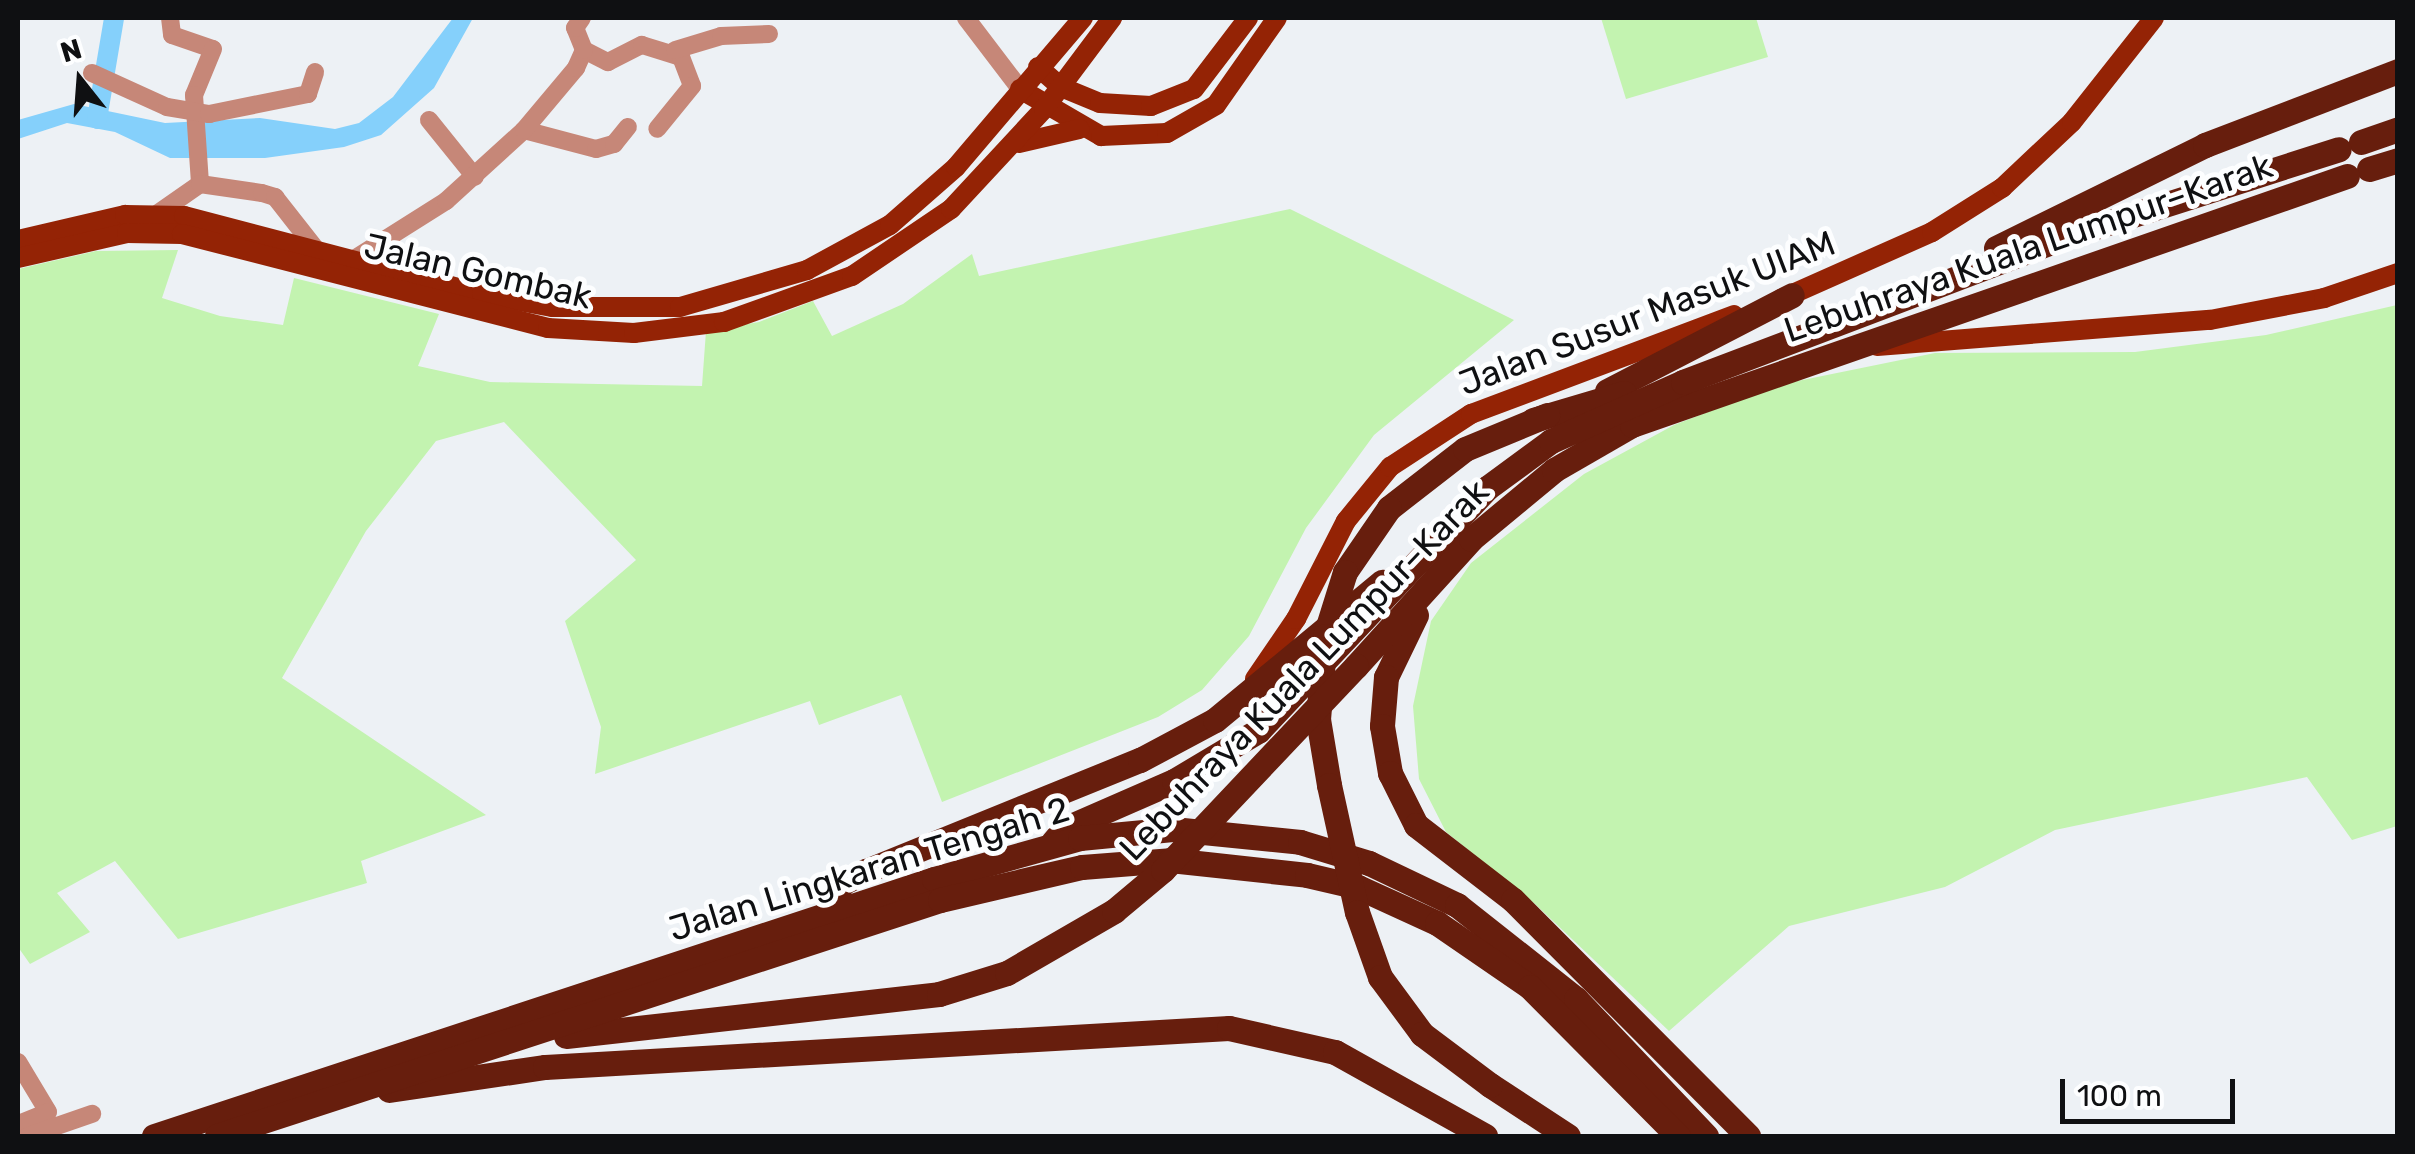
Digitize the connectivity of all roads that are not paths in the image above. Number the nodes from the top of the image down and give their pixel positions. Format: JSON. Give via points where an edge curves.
{"nodes":[{"id":1,"x":170,"y":18,"type":"edge"},
{"id":2,"x":582,"y":18,"type":"edge"},
{"id":3,"x":966,"y":18,"type":"edge"},
{"id":4,"x":1084,"y":18,"type":"edge"},
{"id":5,"x":1112,"y":18,"type":"edge"},
{"id":6,"x":1248,"y":18,"type":"edge"},
{"id":7,"x":1277,"y":18,"type":"edge"},
{"id":8,"x":2154,"y":18,"type":"edge"},
{"id":9,"x":768,"y":34,"type":"dead end"},
{"id":10,"x":584,"y":50,"type":"junction"},
{"id":11,"x":675,"y":50,"type":"junction"},
{"id":12,"x":1088,"y":52,"type":"junction"},
{"id":13,"x":1038,"y":67,"type":"junction"},
{"id":14,"x":2398,"y":70,"type":"edge"},
{"id":15,"x":315,"y":72,"type":"dead end"},
{"id":16,"x":96,"y":74,"type":"dead end"},
{"id":17,"x":1061,"y":87,"type":"junction"},
{"id":18,"x":1020,"y":89,"type":"junction"},
{"id":19,"x":1100,"y":103,"type":"junction"},
{"id":20,"x":1044,"y":108,"type":"junction"},
{"id":21,"x":195,"y":114,"type":"junction"},
{"id":22,"x":430,"y":120,"type":"dead end"},
{"id":23,"x":628,"y":127,"type":"dead end"},
{"id":24,"x":657,"y":129,"type":"dead end"},
{"id":25,"x":1080,"y":129,"type":"junction"},
{"id":26,"x":2398,"y":129,"type":"edge"},
{"id":27,"x":524,"y":130,"type":"junction"},
{"id":28,"x":1012,"y":147,"type":"junction"},
{"id":29,"x":2398,"y":160,"type":"edge"},
{"id":30,"x":201,"y":176,"type":"junction"},
{"id":31,"x":474,"y":178,"type":"junction"},
{"id":32,"x":157,"y":214,"type":"junction"},
{"id":33,"x":18,"y":240,"type":"edge"},
{"id":34,"x":316,"y":248,"type":"junction"},
{"id":35,"x":18,"y":258,"type":"edge"},
{"id":36,"x":354,"y":259,"type":"junction"},
{"id":37,"x":2398,"y":272,"type":"edge"},
{"id":38,"x":1792,"y":295,"type":"junction"},
{"id":39,"x":1870,"y":310,"type":"junction"},
{"id":40,"x":1843,"y":348,"type":"junction"},
{"id":41,"x":1533,"y":420,"type":"junction"},
{"id":42,"x":1487,"y":488,"type":"junction"},
{"id":43,"x":1472,"y":538,"type":"junction"},
{"id":44,"x":1215,"y":720,"type":"junction"},
{"id":45,"x":1050,"y":846,"type":"junction"},
{"id":46,"x":825,"y":914,"type":"junction"},
{"id":47,"x":459,"y":1058,"type":"junction"},
{"id":48,"x":18,"y":1062,"type":"edge"},
{"id":49,"x":360,"y":1090,"type":"junction"},
{"id":50,"x":92,"y":1114,"type":"dead end"},
{"id":51,"x":18,"y":1124,"type":"edge"},
{"id":52,"x":28,"y":1136,"type":"edge"},
{"id":53,"x":154,"y":1136,"type":"edge"},
{"id":54,"x":218,"y":1136,"type":"edge"},
{"id":55,"x":1485,"y":1136,"type":"edge"},
{"id":56,"x":1568,"y":1136,"type":"edge"},
{"id":57,"x":1678,"y":1136,"type":"edge"},
{"id":58,"x":1706,"y":1136,"type":"edge"},
{"id":59,"x":1748,"y":1136,"type":"edge"}],
"edges":[{"from":1,"to":21,"type":"street","via":[[172,35],[213,49],[194,95]]},
{"from":2,"to":10,"type":"street","via":[[574,28]]},
{"from":3,"to":18,"type":"street"},
{"from":4,"to":13,"type":"main road","name":"Jalan Gombak"},
{"from":5,"to":12,"type":"main road","name":"Jalan Gombak"},
{"from":6,"to":19,"type":"main road","via":[[1194,89],[1150,106]]},
{"from":7,"to":25,"type":"main road","via":[[1231,88],[1196,121],[1129,138]]},
{"from":8,"to":38,"type":"main road","name":"Jalan Susur Masuk UIAM","via":[[2072,122],[2002,188],[1932,232]]},
{"from":9,"to":11,"type":"street","via":[[721,36]]},
{"from":10,"to":11,"type":"street","via":[[608,62],[642,45]]},
{"from":10,"to":27,"type":"street"},
{"from":11,"to":24,"type":"street","via":[[692,86]]},
{"from":12,"to":17,"type":"main road","name":"Jalan Gombak"},
{"from":12,"to":19,"type":"main road"},
{"from":13,"to":17,"type":"main road"},
{"from":13,"to":18,"type":"main road","name":"Jalan Gombak"},
{"from":14,"to":39,"type":"highway","via":[[2205,145]]},
{"from":15,"to":21,"type":"street","via":[[308,94]]},
{"from":16,"to":21,"type":"street","via":[[166,108]]},
{"from":17,"to":19,"type":"main road"},
{"from":17,"to":20,"type":"main road","name":"Jalan Gombak"},
{"from":18,"to":20,"type":"main road"},
{"from":18,"to":36,"type":"main road","name":"Jalan Gombak","via":[[956,167],[890,225],[806,270],[711,300],[636,312],[552,306]]},
{"from":20,"to":25,"type":"main road"},
{"from":20,"to":28,"type":"main road","name":"Jalan Gombak"},
{"from":21,"to":30,"type":"street"},
{"from":22,"to":31,"type":"street"},
{"from":23,"to":27,"type":"street","via":[[614,144],[596,150]]},
{"from":25,"to":28,"type":"main road"},
{"from":26,"to":39,"type":"highway","name":"Lebuhraya Kuala Lumpur–Karak","via":[[2070,236]]},
{"from":27,"to":31,"type":"street"},
{"from":28,"to":35,"type":"main road","name":"Jalan Gombak","via":[[952,209],[852,276],[724,322],[680,330],[548,328],[182,234],[126,233]]},
{"from":29,"to":40,"type":"highway","name":"Lebuhraya Kuala Lumpur–Karak"},
{"from":30,"to":32,"type":"street"},
{"from":30,"to":34,"type":"street","via":[[276,197]]},
{"from":31,"to":36,"type":"street"},
{"from":32,"to":33,"type":"main road","name":"Jalan Gombak"},
{"from":32,"to":34,"type":"main road","name":"Jalan Gombak"},
{"from":34,"to":36,"type":"main road","name":"Jalan Gombak"},
{"from":37,"to":40,"type":"main road","via":[[2264,312]]},
{"from":38,"to":41,"type":"highway","via":[[1634,380]]},
{"from":38,"to":44,"type":"main road","name":"Jalan Susur Masuk UIAM","via":[[1503,401],[1428,439],[1390,467],[1346,521],[1275,652]]},
{"from":39,"to":41,"type":"highway"},
{"from":39,"to":42,"type":"highway","name":"Lebuhraya Kuala Lumpur–Karak","via":[[1616,410],[1551,441]]},
{"from":40,"to":43,"type":"highway","name":"Lebuhraya Kuala Lumpur–Karak","via":[[1632,425],[1554,470]]},
{"from":41,"to":56,"type":"highway","bridge":true,"via":[[1464,449],[1389,508],[1345,572],[1325,636],[1321,735],[1356,912],[1380,977],[1422,1034],[1451,1059]]},
{"from":42,"to":44,"type":"highway"},
{"from":42,"to":45,"type":"highway","name":"Lebuhraya Kuala Lumpur–Karak","via":[[1258,731],[1174,781],[1064,828]]},
{"from":43,"to":47,"type":"highway","name":"Lebuhraya Kuala Lumpur–Karak","bridge":true,"via":[[1164,870],[1114,911],[1007,973],[939,994],[588,1032]]},
{"from":43,"to":59,"type":"highway","via":[[1406,630],[1386,677],[1382,726],[1401,800],[1416,826],[1513,900]]},
{"from":44,"to":46,"type":"highway","via":[[1140,760],[956,829],[866,871],[842,884]]},
{"from":45,"to":46,"type":"highway","name":"Jalan Lingkaran Tengah 2"},
{"from":45,"to":58,"type":"highway","name":"Jalan Lingkaran Tengah 2","via":[[1125,831],[1218,831],[1300,842],[1369,862],[1457,905],[1518,948]]},
{"from":46,"to":53,"type":"highway","name":"Jalan Lingkaran Tengah 2"},
{"from":47,"to":49,"type":"highway","name":"Jalan Lingkaran Tengah 2"},
{"from":47,"to":57,"type":"highway","name":"Jalan Lingkaran Tengah 2","via":[[940,900],[1082,866],[1170,860],[1308,874],[1437,923],[1530,986]]},
{"from":48,"to":51,"type":"street","via":[[48,1112]]},
{"from":49,"to":54,"type":"highway","name":"Jalan Lingkaran Tengah 2"},
{"from":49,"to":55,"type":"highway","via":[[423,1089],[564,1066],[1229,1028],[1336,1052]]},
{"from":50,"to":52,"type":"street"}]}
